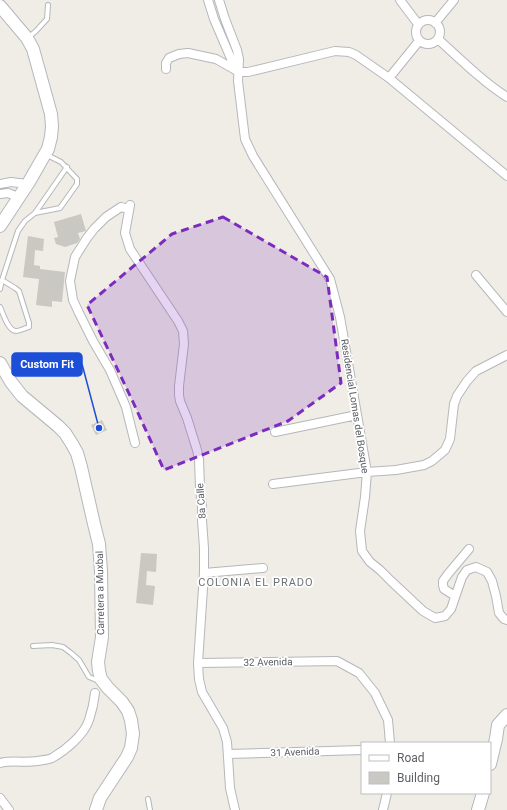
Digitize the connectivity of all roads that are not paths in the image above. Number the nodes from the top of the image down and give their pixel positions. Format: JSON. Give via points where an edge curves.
{"nodes":[{"id":1,"x":208,"y":0,"type":"edge"},
{"id":2,"x":219,"y":0,"type":"edge"},
{"id":3,"x":400,"y":0,"type":"edge"},
{"id":4,"x":454,"y":0,"type":"edge"},
{"id":5,"x":48,"y":5,"type":"dead end"},
{"id":6,"x":0,"y":6,"type":"edge"},
{"id":7,"x":436,"y":22,"type":"junction"},
{"id":8,"x":418,"y":24,"type":"junction"},
{"id":9,"x":27,"y":38,"type":"junction"},
{"id":10,"x":438,"y":38,"type":"junction"},
{"id":11,"x":419,"y":41,"type":"junction"},
{"id":12,"x":166,"y":69,"type":"dead end"},
{"id":13,"x":239,"y":72,"type":"junction"},
{"id":14,"x":389,"y":78,"type":"junction"},
{"id":15,"x":507,"y":97,"type":"edge"},
{"id":16,"x":45,"y":154,"type":"junction"},
{"id":17,"x":67,"y":167,"type":"junction"},
{"id":18,"x":507,"y":176,"type":"edge"},
{"id":19,"x":0,"y":184,"type":"edge"},
{"id":20,"x":27,"y":184,"type":"junction"},
{"id":21,"x":0,"y":194,"type":"edge"},
{"id":22,"x":18,"y":197,"type":"junction"},
{"id":23,"x":35,"y":213,"type":"junction"},
{"id":24,"x":0,"y":226,"type":"edge"},
{"id":25,"x":476,"y":274,"type":"dead end"},
{"id":26,"x":2,"y":280,"type":"junction"},
{"id":27,"x":0,"y":289,"type":"edge"},
{"id":28,"x":0,"y":307,"type":"edge"},
{"id":29,"x":507,"y":312,"type":"edge"},
{"id":30,"x":507,"y":355,"type":"edge"},
{"id":31,"x":1,"y":369,"type":"edge"},
{"id":32,"x":357,"y":415,"type":"junction"},
{"id":33,"x":275,"y":432,"type":"dead end"},
{"id":34,"x":135,"y":443,"type":"dead end"},
{"id":35,"x":367,"y":472,"type":"junction"},
{"id":36,"x":273,"y":484,"type":"dead end"},
{"id":37,"x":469,"y":549,"type":"dead end"},
{"id":38,"x":264,"y":568,"type":"dead end"},
{"id":39,"x":204,"y":573,"type":"junction"},
{"id":40,"x":455,"y":596,"type":"junction"},
{"id":41,"x":507,"y":620,"type":"edge"},
{"id":42,"x":33,"y":646,"type":"dead end"},
{"id":43,"x":198,"y":663,"type":"junction"},
{"id":44,"x":103,"y":682,"type":"junction"},
{"id":45,"x":95,"y":693,"type":"dead end"},
{"id":46,"x":507,"y":715,"type":"edge"},
{"id":47,"x":390,"y":742,"type":"edge"},
{"id":48,"x":361,"y":750,"type":"edge"},
{"id":49,"x":228,"y":754,"type":"junction"},
{"id":50,"x":491,"y":760,"type":"edge"},
{"id":51,"x":0,"y":763,"type":"edge"},
{"id":52,"x":387,"y":794,"type":"edge"},
{"id":53,"x":483,"y":794,"type":"edge"},
{"id":54,"x":0,"y":798,"type":"edge"},
{"id":55,"x":148,"y":799,"type":"dead end"},
{"id":56,"x":9,"y":810,"type":"edge"},
{"id":57,"x":96,"y":810,"type":"edge"},
{"id":58,"x":150,"y":810,"type":"edge"},
{"id":59,"x":235,"y":810,"type":"edge"},
{"id":60,"x":383,"y":810,"type":"edge"},
{"id":61,"x":478,"y":810,"type":"edge"}],
"edges":[{"from":1,"to":13,"type":"street","via":[[232,61]]},
{"from":2,"to":13,"type":"street","name":"Residencial Lomas del Bosque","via":[[240,60]]},
{"from":3,"to":8,"type":"street"},
{"from":4,"to":7,"type":"street"},
{"from":5,"to":9,"type":"lane","via":[[46,19]]},
{"from":6,"to":9,"type":"main road"},
{"from":7,"to":8,"type":"street","via":[[425,20]]},
{"from":7,"to":10,"type":"street","via":[[439,28]]},
{"from":8,"to":11,"type":"street","via":[[416,34]]},
{"from":9,"to":16,"type":"main road","via":[[37,61],[51,114],[51,137]]},
{"from":10,"to":11,"type":"street","via":[[429,44]]},
{"from":10,"to":15,"type":"street","via":[[466,65]]},
{"from":11,"to":14,"type":"street"},
{"from":12,"to":13,"type":"street","via":[[169,58],[188,53],[216,58]]},
{"from":13,"to":14,"type":"street","via":[[342,51],[356,55]]},
{"from":13,"to":32,"type":"street","name":"Residencial Lomas del Bosque","via":[[245,139],[330,279],[340,317]]},
{"from":14,"to":18,"type":"street"},
{"from":16,"to":17,"type":"lane"},
{"from":16,"to":20,"type":"main road"},
{"from":17,"to":23,"type":"lane"},
{"from":17,"to":23,"type":"lane","via":[[77,179],[77,184],[60,208]]},
{"from":19,"to":20,"type":"street"},
{"from":20,"to":22,"type":"main road"},
{"from":21,"to":22,"type":"street","via":[[8,193]]},
{"from":22,"to":24,"type":"main road"},
{"from":23,"to":26,"type":"lane","via":[[18,231]]},
{"from":25,"to":29,"type":"street"},
{"from":26,"to":27,"type":"lane"},
{"from":26,"to":28,"type":"lane","via":[[19,291],[29,327],[13,331]]},
{"from":30,"to":35,"type":"street","via":[[476,371],[467,381],[454,404],[450,439],[445,450],[432,461],[396,470]]},
{"from":31,"to":44,"type":"main road","name":"Carretera a Muxbal","via":[[22,396],[65,433],[77,453],[99,544],[102,637],[98,662]]},
{"from":32,"to":33,"type":"street"},
{"from":32,"to":35,"type":"street","name":"Residencial Lomas del Bosque"},
{"from":34,"to":39,"type":"street","name":"8a Calle","via":[[126,407],[110,370],[73,300],[70,281],[75,257],[94,229],[121,207],[130,207],[125,233],[130,248],[183,331],[179,395],[199,459]]},
{"from":35,"to":36,"type":"street"},
{"from":35,"to":40,"type":"street","name":"Residencial Lomas del Bosque","via":[[360,532],[362,551],[370,562],[423,611],[435,618],[445,616],[451,609]]},
{"from":37,"to":40,"type":"street","via":[[443,581],[444,589]]},
{"from":38,"to":39,"type":"street"},
{"from":39,"to":43,"type":"street","name":"8a Calle"},
{"from":40,"to":41,"type":"street","name":"Residencial Lomas del Bosque","via":[[467,570],[476,568],[487,572],[492,581],[499,614]]},
{"from":42,"to":44,"type":"lane","via":[[63,646],[79,660],[89,677]]},
{"from":43,"to":47,"type":"street","name":"32 Avenida","via":[[337,661],[359,673],[375,694],[388,720]]},
{"from":43,"to":49,"type":"street","name":"8a Calle","via":[[202,692],[223,728]]},
{"from":44,"to":57,"type":"main road","name":"Carretera a Muxbal","via":[[128,711],[134,734],[127,758],[100,798]]},
{"from":45,"to":51,"type":"street","via":[[94,704],[82,733],[51,759]]},
{"from":46,"to":50,"type":"main road","via":[[498,725]]},
{"from":48,"to":49,"type":"street","name":"31 Avenida"},
{"from":49,"to":59,"type":"street","name":"8a Calle","via":[[230,788]]},
{"from":52,"to":60,"type":"street"},
{"from":53,"to":61,"type":"main road"},
{"from":54,"to":56,"type":"street"},
{"from":55,"to":58,"type":"lane"}]}
